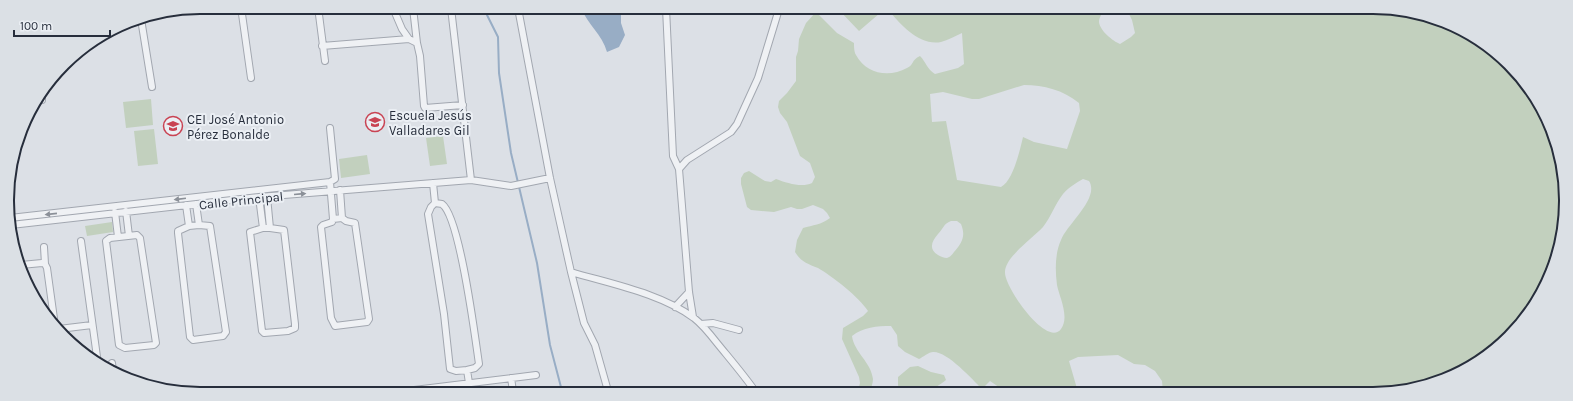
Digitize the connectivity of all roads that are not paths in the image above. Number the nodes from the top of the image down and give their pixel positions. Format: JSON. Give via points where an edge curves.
{"nodes":[{"id":1,"x":242,"y":14,"type":"edge"},
{"id":2,"x":319,"y":14,"type":"edge"},
{"id":3,"x":396,"y":14,"type":"edge"},
{"id":4,"x":414,"y":14,"type":"edge"},
{"id":5,"x":452,"y":14,"type":"edge"},
{"id":6,"x":519,"y":14,"type":"edge"},
{"id":7,"x":666,"y":14,"type":"edge"},
{"id":8,"x":777,"y":14,"type":"edge"},
{"id":9,"x":142,"y":24,"type":"edge"},
{"id":10,"x":409,"y":39,"type":"junction"},
{"id":11,"x":417,"y":43,"type":"junction"},
{"id":12,"x":322,"y":46,"type":"junction"},
{"id":13,"x":324,"y":61,"type":"dead end"},
{"id":14,"x":251,"y":78,"type":"dead end"},
{"id":15,"x":152,"y":87,"type":"dead end"},
{"id":16,"x":463,"y":105,"type":"junction"},
{"id":17,"x":330,"y":128,"type":"dead end"},
{"id":18,"x":679,"y":169,"type":"junction"},
{"id":19,"x":550,"y":178,"type":"junction"},
{"id":20,"x":471,"y":180,"type":"junction"},
{"id":21,"x":330,"y":182,"type":"junction"},
{"id":22,"x":433,"y":183,"type":"junction"},
{"id":23,"x":340,"y":190,"type":"junction"},
{"id":24,"x":330,"y":191,"type":"junction"},
{"id":25,"x":259,"y":197,"type":"junction"},
{"id":26,"x":267,"y":197,"type":"junction"},
{"id":27,"x":436,"y":203,"type":"junction"},
{"id":28,"x":196,"y":204,"type":"junction"},
{"id":29,"x":186,"y":205,"type":"junction"},
{"id":30,"x":126,"y":211,"type":"junction"},
{"id":31,"x":115,"y":212,"type":"junction"},
{"id":32,"x":15,"y":217,"type":"edge"},
{"id":33,"x":342,"y":218,"type":"junction"},
{"id":34,"x":334,"y":219,"type":"junction"},
{"id":35,"x":16,"y":224,"type":"edge"},
{"id":36,"x":199,"y":225,"type":"junction"},
{"id":37,"x":189,"y":226,"type":"junction"},
{"id":38,"x":263,"y":228,"type":"junction"},
{"id":39,"x":270,"y":228,"type":"junction"},
{"id":40,"x":129,"y":236,"type":"junction"},
{"id":41,"x":118,"y":237,"type":"junction"},
{"id":42,"x":81,"y":241,"type":"dead end"},
{"id":43,"x":44,"y":247,"type":"dead end"},
{"id":44,"x":45,"y":264,"type":"junction"},
{"id":45,"x":26,"y":265,"type":"edge"},
{"id":46,"x":571,"y":272,"type":"junction"},
{"id":47,"x":689,"y":292,"type":"junction"},
{"id":48,"x":675,"y":307,"type":"junction"},
{"id":49,"x":53,"y":315,"type":"edge"},
{"id":50,"x":693,"y":317,"type":"junction"},
{"id":51,"x":701,"y":324,"type":"junction"},
{"id":52,"x":92,"y":325,"type":"junction"},
{"id":53,"x":65,"y":328,"type":"edge"},
{"id":54,"x":739,"y":330,"type":"dead end"},
{"id":55,"x":97,"y":356,"type":"edge"},
{"id":56,"x":467,"y":370,"type":"junction"},
{"id":57,"x":536,"y":375,"type":"dead end"},
{"id":58,"x":511,"y":378,"type":"junction"},
{"id":59,"x":469,"y":383,"type":"junction"},
{"id":60,"x":438,"y":387,"type":"edge"},
{"id":61,"x":512,"y":387,"type":"edge"},
{"id":62,"x":607,"y":387,"type":"edge"},
{"id":63,"x":752,"y":387,"type":"edge"}],
"edges":[{"from":1,"to":14,"type":"street"},
{"from":2,"to":12,"type":"street"},
{"from":3,"to":10,"type":"street"},
{"from":4,"to":11,"type":"street"},
{"from":5,"to":16,"type":"street"},
{"from":6,"to":19,"type":"street"},
{"from":7,"to":18,"type":"street","via":[[673,156]]},
{"from":8,"to":18,"type":"street","via":[[758,78],[737,124],[731,132],[688,160]]},
{"from":9,"to":15,"type":"street"},
{"from":10,"to":11,"type":"street"},
{"from":10,"to":12,"type":"street"},
{"from":11,"to":16,"type":"street","via":[[425,108]]},
{"from":12,"to":13,"type":"street"},
{"from":16,"to":20,"type":"street"},
{"from":17,"to":21,"type":"street","via":[[335,179]]},
{"from":18,"to":47,"type":"street"},
{"from":19,"to":20,"type":"street","name":"Calle Principal","via":[[511,186]]},
{"from":19,"to":46,"type":"street"},
{"from":20,"to":22,"type":"street","name":"Calle Principal"},
{"from":21,"to":24,"type":"street"},
{"from":21,"to":32,"type":"street","one_way":true},
{"from":22,"to":23,"type":"street","name":"Calle Principal"},
{"from":22,"to":27,"type":"street"},
{"from":23,"to":24,"type":"street","name":"Calle Principal"},
{"from":23,"to":33,"type":"street"},
{"from":26,"to":24,"type":"street","name":"Calle Principal","one_way":true},
{"from":24,"to":34,"type":"street"},
{"from":25,"to":26,"type":"street","name":"Calle Principal"},
{"from":25,"to":28,"type":"street","name":"Calle Principal"},
{"from":25,"to":38,"type":"street"},
{"from":26,"to":39,"type":"street"},
{"from":27,"to":56,"type":"street","via":[[442,204],[448,211],[463,264],[479,364]]},
{"from":27,"to":56,"type":"street","via":[[428,214],[450,369]]},
{"from":28,"to":29,"type":"street","name":"Calle Principal"},
{"from":28,"to":36,"type":"street"},
{"from":29,"to":30,"type":"street","name":"Calle Principal"},
{"from":29,"to":37,"type":"street"},
{"from":30,"to":31,"type":"street","name":"Calle Principal"},
{"from":30,"to":40,"type":"street"},
{"from":31,"to":35,"type":"street","name":"Calle Principal"},
{"from":31,"to":41,"type":"street"},
{"from":33,"to":34,"type":"street"},
{"from":33,"to":34,"type":"street","via":[[355,223],[369,319],[367,322],[335,326],[332,323],[321,227]]},
{"from":36,"to":37,"type":"street"},
{"from":36,"to":37,"type":"street","via":[[210,226],[226,332],[223,336],[193,340],[190,337],[178,233],[178,230]]},
{"from":38,"to":39,"type":"street"},
{"from":38,"to":39,"type":"street","via":[[250,232],[262,331],[272,333],[288,331],[294,328],[295,324],[284,230]]},
{"from":40,"to":41,"type":"street"},
{"from":40,"to":41,"type":"street","via":[[137,235],[140,238],[157,338],[154,345],[125,348],[119,345],[106,241]]},
{"from":42,"to":52,"type":"street"},
{"from":43,"to":44,"type":"street"},
{"from":44,"to":45,"type":"street"},
{"from":44,"to":49,"type":"street"},
{"from":46,"to":48,"type":"street","via":[[642,292]]},
{"from":46,"to":62,"type":"street","via":[[584,323],[595,345]]},
{"from":47,"to":48,"type":"street"},
{"from":47,"to":50,"type":"street"},
{"from":48,"to":50,"type":"street"},
{"from":50,"to":51,"type":"street"},
{"from":51,"to":54,"type":"street","via":[[713,323]]},
{"from":51,"to":63,"type":"street"},
{"from":52,"to":53,"type":"street"},
{"from":52,"to":55,"type":"street"},
{"from":56,"to":59,"type":"street"},
{"from":57,"to":58,"type":"street"},
{"from":58,"to":59,"type":"street"},
{"from":58,"to":61,"type":"street"},
{"from":59,"to":60,"type":"street"}]}
